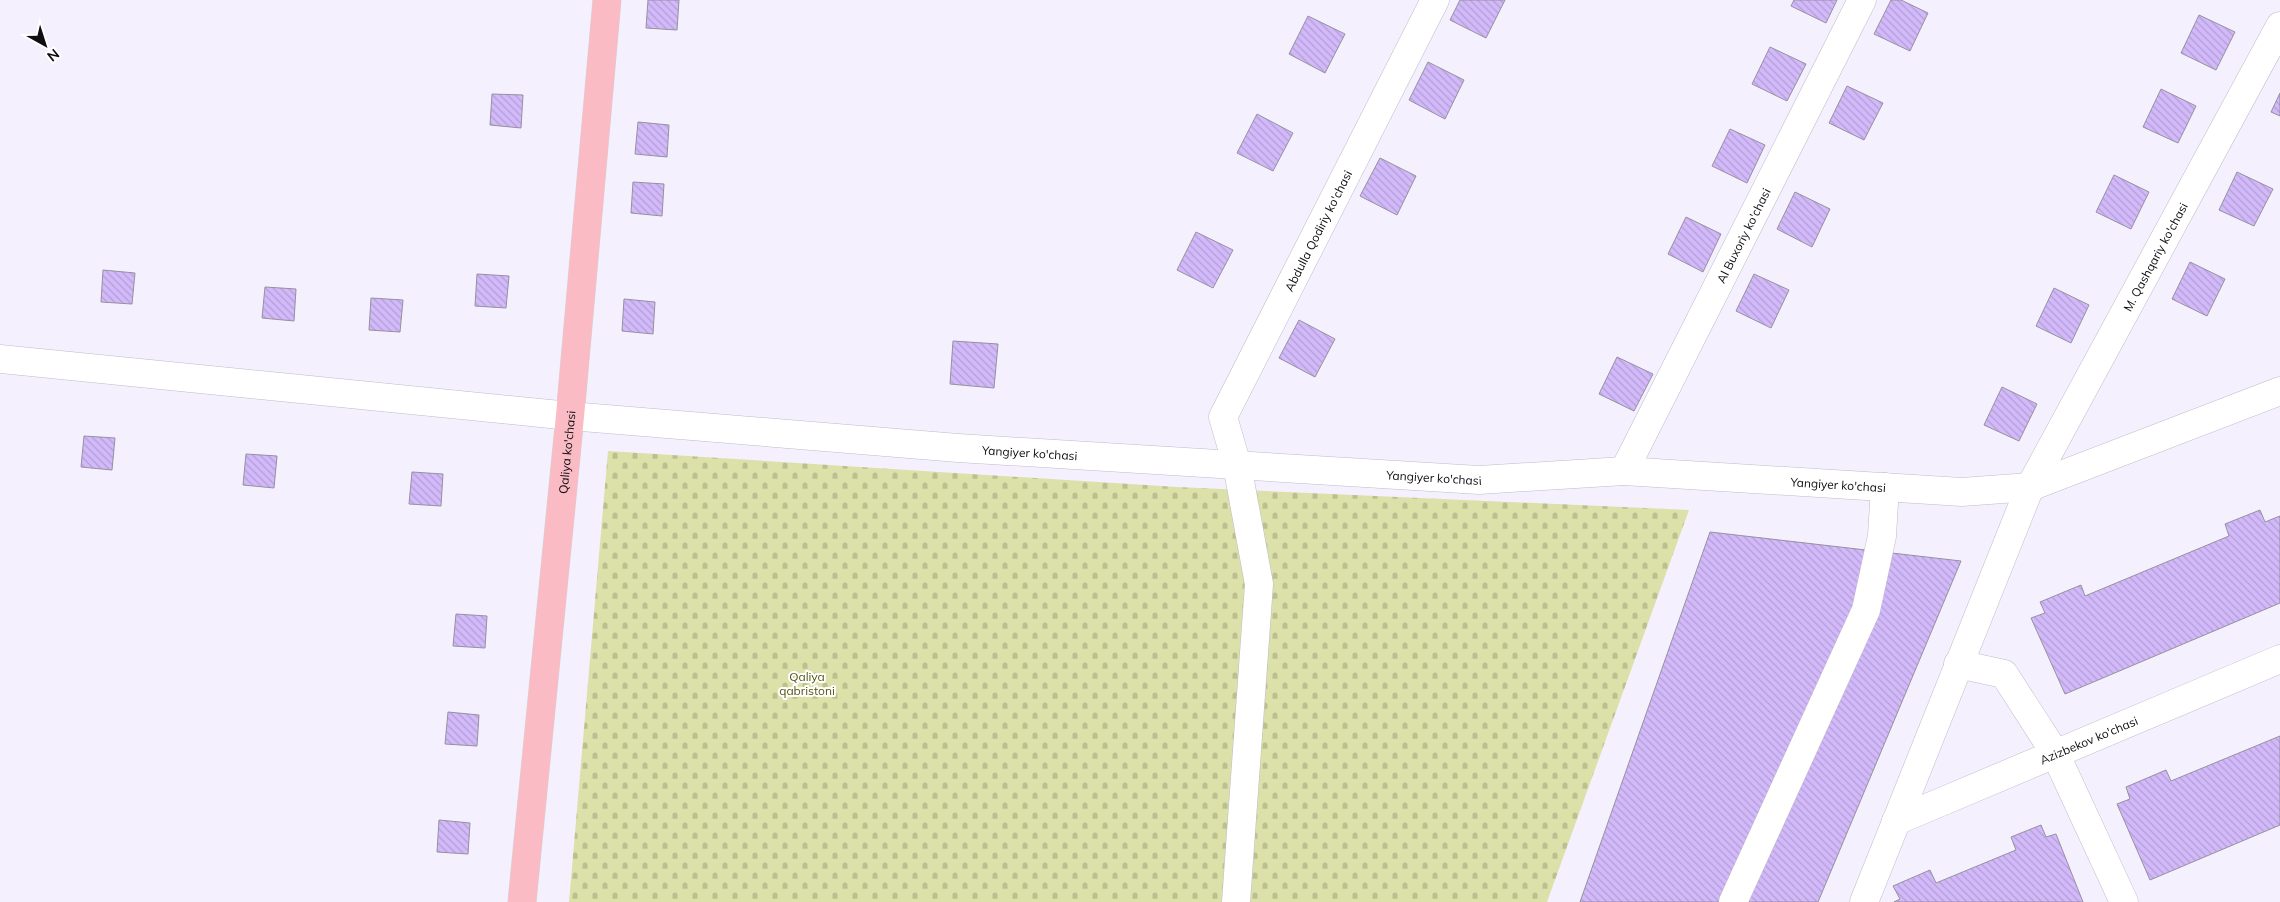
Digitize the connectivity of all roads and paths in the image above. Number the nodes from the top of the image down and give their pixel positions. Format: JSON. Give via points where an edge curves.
{"nodes":[{"id":1,"x":607,"y":0,"type":"edge"},
{"id":2,"x":1435,"y":0,"type":"edge"},
{"id":3,"x":1862,"y":0,"type":"edge"},
{"id":4,"x":2280,"y":26,"type":"edge"},
{"id":5,"x":0,"y":359,"type":"edge"},
{"id":6,"x":2280,"y":391,"type":"edge"},
{"id":7,"x":570,"y":416,"type":"junction"},
{"id":8,"x":1237,"y":465,"type":"junction"},
{"id":9,"x":1624,"y":471,"type":"junction"},
{"id":10,"x":1885,"y":487,"type":"junction"},
{"id":11,"x":2030,"y":487,"type":"junction"},
{"id":12,"x":2280,"y":659,"type":"edge"},
{"id":13,"x":1958,"y":664,"type":"junction"},
{"id":14,"x":2055,"y":753,"type":"junction"},
{"id":15,"x":1896,"y":821,"type":"junction"},
{"id":16,"x":522,"y":902,"type":"edge"},
{"id":17,"x":1236,"y":902,"type":"edge"},
{"id":18,"x":1733,"y":902,"type":"edge"},
{"id":19,"x":1864,"y":902,"type":"edge"},
{"id":20,"x":2124,"y":902,"type":"edge"}],
"edges":[{"from":1,"to":7,"type":"main road","name":"Qaliya ko'chasi"},
{"from":2,"to":8,"type":"street","name":"Abdulla Qodiriy ko'chasi","via":[[1223,416]]},
{"from":3,"to":9,"type":"street","name":"Al Buxoriy ko'chasi"},
{"from":4,"to":11,"type":"street","name":"M. Qashqariy ko'chasi"},
{"from":5,"to":7,"type":"street","name":"Yangiyer ko'chasi"},
{"from":6,"to":11,"type":"street","name":"Yangiyer ko'chasi"},
{"from":7,"to":8,"type":"street","name":"Yangiyer ko'chasi","via":[[958,448]]},
{"from":7,"to":16,"type":"main road","name":"Qaliya ko'chasi"},
{"from":8,"to":9,"type":"street","name":"Yangiyer ko'chasi","via":[[1479,480]]},
{"from":8,"to":17,"type":"street","name":"Abdulla Qodiriy ko'chasi","via":[[1259,584]]},
{"from":9,"to":10,"type":"street","name":"Yangiyer ko'chasi"},
{"from":10,"to":11,"type":"street","name":"Yangiyer ko'chasi","via":[[1962,492]]},
{"from":10,"to":18,"type":"street","via":[[1882,536],[1866,610]]},
{"from":11,"to":13,"type":"street"},
{"from":12,"to":14,"type":"street","name":"Azizbekov ko'chasi"},
{"from":13,"to":14,"type":"street","via":[[2004,674]]},
{"from":13,"to":15,"type":"street"},
{"from":14,"to":15,"type":"street","name":"Azizbekov ko'chasi"},
{"from":14,"to":20,"type":"street"},
{"from":15,"to":19,"type":"street"}]}
